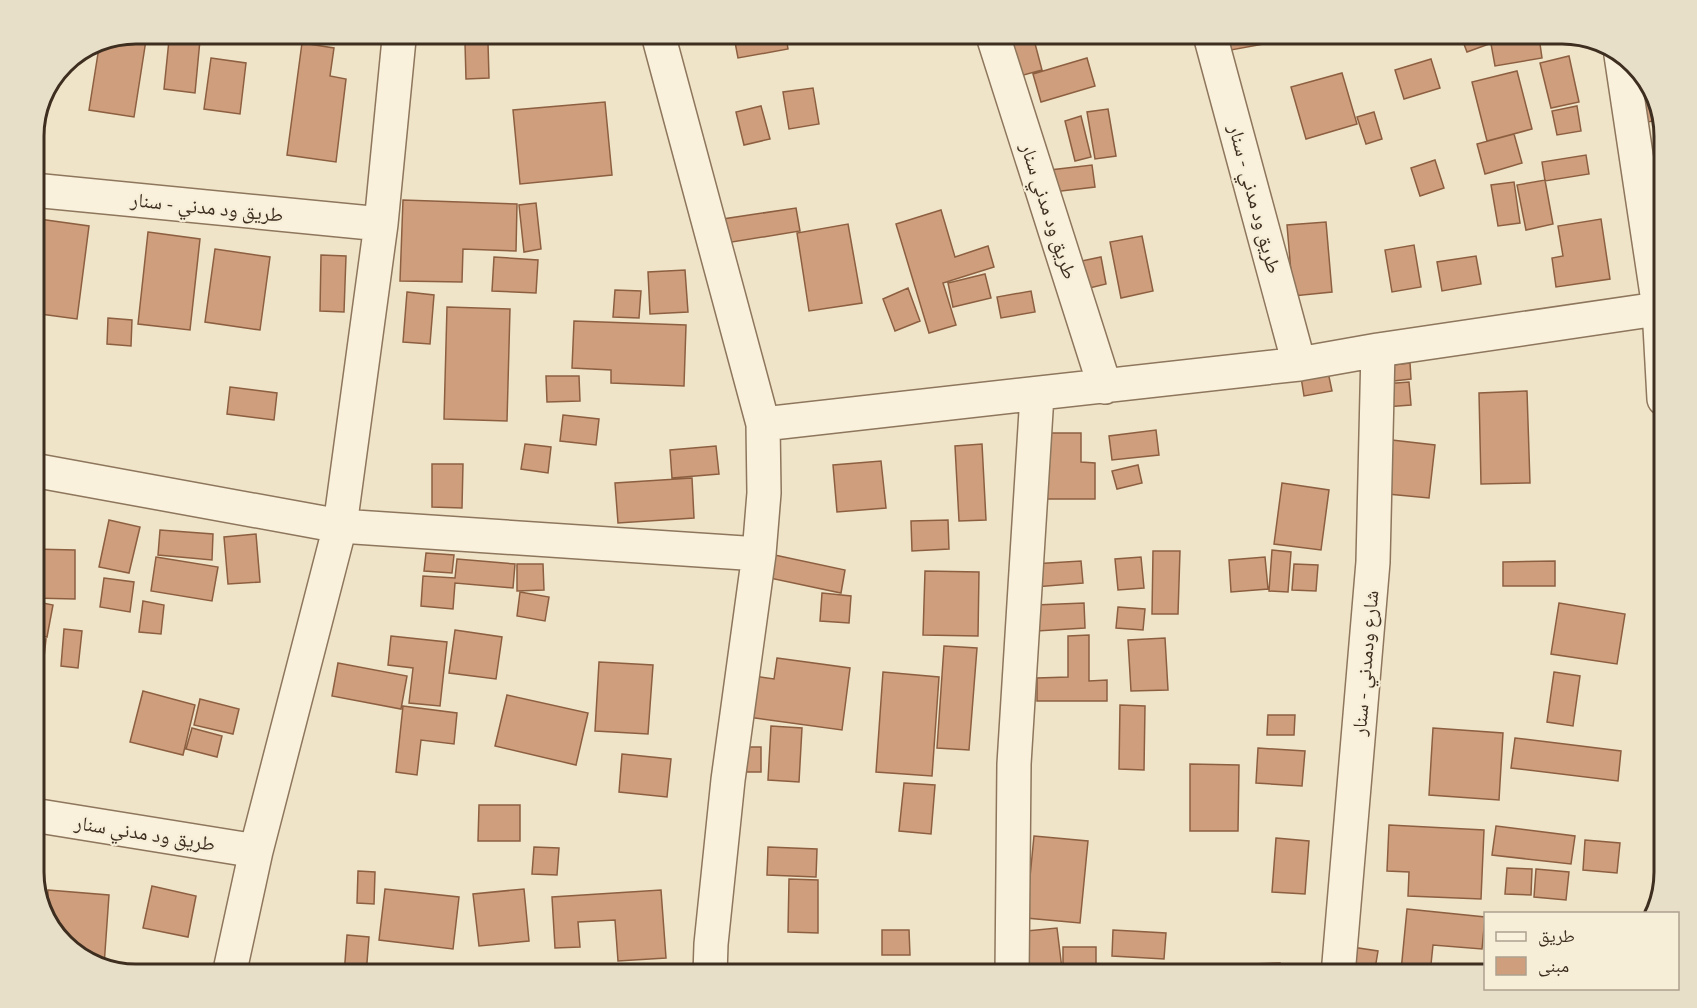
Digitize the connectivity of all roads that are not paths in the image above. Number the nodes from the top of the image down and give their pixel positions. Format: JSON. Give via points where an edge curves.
{"nodes":[{"id":1,"x":399,"y":44,"type":"edge"},
{"id":2,"x":662,"y":44,"type":"edge"},
{"id":3,"x":996,"y":44,"type":"edge"},
{"id":4,"x":1212,"y":44,"type":"edge"},
{"id":5,"x":1623,"y":67,"type":"edge"},
{"id":6,"x":44,"y":191,"type":"edge"},
{"id":7,"x":381,"y":224,"type":"junction"},
{"id":8,"x":1653,"y":258,"type":"edge"},
{"id":9,"x":1653,"y":309,"type":"edge"},
{"id":10,"x":1378,"y":350,"type":"junction"},
{"id":11,"x":1299,"y":364,"type":"junction"},
{"id":12,"x":1105,"y":387,"type":"junction"},
{"id":13,"x":1037,"y":394,"type":"junction"},
{"id":14,"x":763,"y":424,"type":"junction"},
{"id":15,"x":44,"y":472,"type":"edge"},
{"id":16,"x":340,"y":526,"type":"junction"},
{"id":17,"x":759,"y":554,"type":"junction"},
{"id":18,"x":44,"y":817,"type":"edge"},
{"id":19,"x":256,"y":851,"type":"junction"},
{"id":20,"x":231,"y":964,"type":"edge"},
{"id":21,"x":710,"y":964,"type":"edge"},
{"id":22,"x":1011,"y":964,"type":"edge"},
{"id":23,"x":1339,"y":964,"type":"edge"}],
"edges":[{"from":1,"to":7,"type":"street"},
{"from":2,"to":14,"type":"street"},
{"from":3,"to":12,"type":"street","name":"طريق ود مدني سنار"},
{"from":4,"to":11,"type":"street","name":"طريق ود مدني - سنار"},
{"from":5,"to":8,"type":"street"},
{"from":6,"to":7,"type":"street","name":"طريق ود مدني - سنار"},
{"from":7,"to":16,"type":"street"},
{"from":9,"to":10,"type":"street"},
{"from":10,"to":11,"type":"street"},
{"from":10,"to":23,"type":"street","name":"شارع ودمدني - سنار","via":[[1373,562]]},
{"from":11,"to":12,"type":"street"},
{"from":12,"to":13,"type":"street"},
{"from":13,"to":14,"type":"street"},
{"from":13,"to":22,"type":"street","via":[[1014,764]]},
{"from":14,"to":17,"type":"street","via":[[764,493]]},
{"from":15,"to":16,"type":"street"},
{"from":16,"to":17,"type":"street"},
{"from":16,"to":19,"type":"street"},
{"from":17,"to":21,"type":"street","via":[[728,780]]},
{"from":18,"to":19,"type":"street","name":"طريق ود مدني سنار"},
{"from":19,"to":20,"type":"street"}]}
